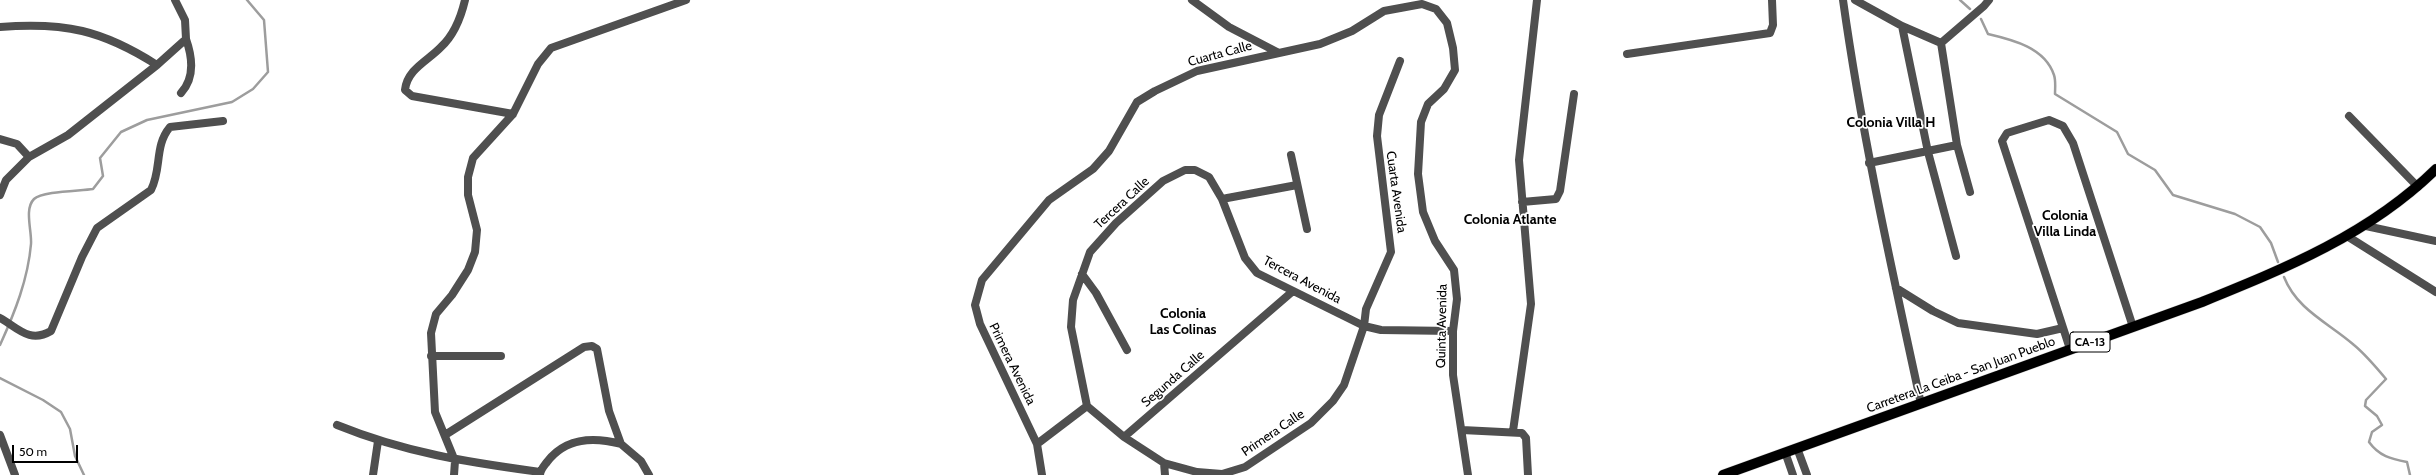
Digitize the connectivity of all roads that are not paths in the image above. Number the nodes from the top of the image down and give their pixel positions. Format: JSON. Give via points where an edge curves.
{"nodes":[{"id":1,"x":175,"y":0,"type":"edge"},
{"id":2,"x":465,"y":0,"type":"edge"},
{"id":3,"x":686,"y":0,"type":"edge"},
{"id":4,"x":1192,"y":0,"type":"edge"},
{"id":5,"x":1537,"y":0,"type":"edge"},
{"id":6,"x":1772,"y":0,"type":"edge"},
{"id":7,"x":1843,"y":0,"type":"edge"},
{"id":8,"x":1855,"y":0,"type":"edge"},
{"id":9,"x":1989,"y":0,"type":"edge"},
{"id":10,"x":1436,"y":9,"type":"joint"},
{"id":11,"x":1902,"y":26,"type":"junction"},
{"id":12,"x":0,"y":27,"type":"edge"},
{"id":13,"x":186,"y":38,"type":"junction"},
{"id":14,"x":1940,"y":43,"type":"junction"},
{"id":15,"x":1277,"y":52,"type":"junction"},
{"id":16,"x":1627,"y":54,"type":"dead end"},
{"id":17,"x":1400,"y":61,"type":"dead end"},
{"id":18,"x":157,"y":65,"type":"junction"},
{"id":19,"x":181,"y":93,"type":"dead end"},
{"id":20,"x":1574,"y":94,"type":"dead end"},
{"id":21,"x":513,"y":114,"type":"junction"},
{"id":22,"x":2349,"y":116,"type":"dead end"},
{"id":23,"x":222,"y":121,"type":"dead end"},
{"id":24,"x":0,"y":139,"type":"edge"},
{"id":25,"x":1957,"y":145,"type":"junction"},
{"id":26,"x":1928,"y":152,"type":"junction"},
{"id":27,"x":1291,"y":154,"type":"dead end"},
{"id":28,"x":29,"y":157,"type":"junction"},
{"id":29,"x":1869,"y":163,"type":"junction"},
{"id":30,"x":1195,"y":170,"type":"joint"},
{"id":31,"x":2436,"y":170,"type":"edge"},
{"id":32,"x":1297,"y":185,"type":"junction"},
{"id":33,"x":2418,"y":187,"type":"junction"},
{"id":34,"x":1970,"y":192,"type":"dead end"},
{"id":35,"x":0,"y":195,"type":"edge"},
{"id":36,"x":1222,"y":199,"type":"junction"},
{"id":37,"x":1522,"y":202,"type":"junction"},
{"id":38,"x":2366,"y":226,"type":"junction"},
{"id":39,"x":1307,"y":229,"type":"dead end"},
{"id":40,"x":2347,"y":236,"type":"junction"},
{"id":41,"x":2436,"y":241,"type":"edge"},
{"id":42,"x":1956,"y":256,"type":"dead end"},
{"id":43,"x":1082,"y":274,"type":"junction"},
{"id":44,"x":1896,"y":288,"type":"junction"},
{"id":45,"x":1292,"y":291,"type":"junction"},
{"id":46,"x":977,"y":292,"type":"joint"},
{"id":47,"x":2436,"y":292,"type":"edge"},
{"id":48,"x":2,"y":319,"type":"edge"},
{"id":49,"x":1364,"y":326,"type":"junction"},
{"id":50,"x":2133,"y":327,"type":"junction"},
{"id":51,"x":2063,"y":328,"type":"junction"},
{"id":52,"x":1453,"y":331,"type":"junction"},
{"id":53,"x":2070,"y":349,"type":"junction"},
{"id":54,"x":1127,"y":350,"type":"dead end"},
{"id":55,"x":431,"y":356,"type":"junction"},
{"id":56,"x":501,"y":356,"type":"dead end"},
{"id":57,"x":1921,"y":404,"type":"junction"},
{"id":58,"x":1087,"y":406,"type":"junction"},
{"id":59,"x":337,"y":425,"type":"dead end"},
{"id":60,"x":1462,"y":430,"type":"junction"},
{"id":61,"x":1513,"y":431,"type":"junction"},
{"id":62,"x":0,"y":435,"type":"edge"},
{"id":63,"x":445,"y":435,"type":"junction"},
{"id":64,"x":1124,"y":438,"type":"junction"},
{"id":65,"x":378,"y":442,"type":"junction"},
{"id":66,"x":622,"y":444,"type":"junction"},
{"id":67,"x":1037,"y":444,"type":"junction"},
{"id":68,"x":1797,"y":448,"type":"junction"},
{"id":69,"x":1785,"y":452,"type":"junction"},
{"id":70,"x":455,"y":461,"type":"junction"},
{"id":71,"x":1164,"y":463,"type":"junction"},
{"id":72,"x":540,"y":474,"type":"edge"},
{"id":73,"x":15,"y":475,"type":"edge"},
{"id":74,"x":373,"y":475,"type":"edge"},
{"id":75,"x":454,"y":475,"type":"edge"},
{"id":76,"x":649,"y":475,"type":"edge"},
{"id":77,"x":1042,"y":475,"type":"edge"},
{"id":78,"x":1165,"y":475,"type":"edge"},
{"id":79,"x":1468,"y":475,"type":"edge"},
{"id":80,"x":1528,"y":475,"type":"edge"},
{"id":81,"x":1722,"y":475,"type":"edge"},
{"id":82,"x":1793,"y":475,"type":"edge"},
{"id":83,"x":1807,"y":475,"type":"edge"}],
"edges":[{"from":1,"to":13,"type":"street","via":[[185,20]]},
{"from":2,"to":21,"type":"street","via":[[461,16],[447,40],[419,64],[406,90],[412,96]]},
{"from":3,"to":21,"type":"street","via":[[551,48],[538,64]]},
{"from":4,"to":15,"type":"street","via":[[1229,27]]},
{"from":5,"to":37,"type":"street","via":[[1519,160]]},
{"from":6,"to":16,"type":"street","via":[[1773,25],[1770,32]]},
{"from":7,"to":29,"type":"street"},
{"from":8,"to":11,"type":"street"},
{"from":9,"to":14,"type":"street"},
{"from":10,"to":15,"type":"street","name":"Cuarta Calle","via":[[1422,4],[1402,6],[1384,12],[1352,31],[1320,44]]},
{"from":10,"to":52,"type":"street","name":"Quinta Avenida","via":[[1447,23],[1455,70],[1444,89],[1428,104],[1421,122],[1418,174],[1423,212],[1435,241],[1454,270],[1457,299]]},
{"from":11,"to":14,"type":"street"},
{"from":11,"to":26,"type":"street"},
{"from":12,"to":18,"type":"street","via":[[43,25],[82,30],[119,43]]},
{"from":13,"to":18,"type":"street"},
{"from":13,"to":19,"type":"street","via":[[192,58],[188,86]]},
{"from":14,"to":25,"type":"street"},
{"from":15,"to":46,"type":"street","name":"Cuarta Calle","via":[[1197,70],[1137,102],[1109,151],[1093,169],[1049,200],[982,280]]},
{"from":17,"to":49,"type":"street","name":"Cuarta Avenida","via":[[1379,115],[1377,136],[1391,235],[1391,252],[1366,309]]},
{"from":18,"to":28,"type":"street","via":[[68,135]]},
{"from":20,"to":37,"type":"street","via":[[1560,191],[1556,199]]},
{"from":21,"to":55,"type":"street","via":[[472,158],[468,189],[477,230],[476,252],[452,295],[436,314]]},
{"from":22,"to":33,"type":"street"},
{"from":23,"to":48,"type":"street","via":[[170,127],[160,143],[155,182],[151,190],[97,228],[51,331],[44,335],[26,335]]},
{"from":24,"to":28,"type":"street","via":[[17,144]]},
{"from":25,"to":26,"type":"street"},
{"from":25,"to":34,"type":"street"},
{"from":26,"to":29,"type":"street"},
{"from":26,"to":42,"type":"street"},
{"from":27,"to":32,"type":"street"},
{"from":28,"to":35,"type":"street","via":[[6,180]]},
{"from":29,"to":44,"type":"street"},
{"from":30,"to":36,"type":"street","name":"Tercera Avenida","via":[[1209,177]]},
{"from":30,"to":43,"type":"street","name":"Tercera Calle","via":[[1185,170],[1163,181],[1116,223],[1090,252]]},
{"from":31,"to":33,"type":"main road","name":"Carretera La Ceiba - San Juan Pueblo","number":"CA-13"},
{"from":32,"to":36,"type":"street"},
{"from":32,"to":39,"type":"street"},
{"from":33,"to":38,"type":"main road","name":"Carretera La Ceiba - San Juan Pueblo","number":"CA-13"},
{"from":36,"to":45,"type":"street","name":"Tercera Avenida","via":[[1245,258],[1257,273]]},
{"from":37,"to":61,"type":"street","via":[[1531,304]]},
{"from":38,"to":40,"type":"main road","name":"Carretera La Ceiba - San Juan Pueblo","number":"CA-13"},
{"from":38,"to":41,"type":"street"},
{"from":40,"to":47,"type":"street"},
{"from":40,"to":50,"type":"main road","name":"Carretera La Ceiba - San Juan Pueblo","number":"CA-13","via":[[2273,274]]},
{"from":43,"to":54,"type":"street"},
{"from":43,"to":58,"type":"street","name":"Tercera Calle","via":[[1074,300],[1071,327]]},
{"from":44,"to":51,"type":"street","via":[[1958,323],[2037,334]]},
{"from":44,"to":57,"type":"street"},
{"from":45,"to":49,"type":"street","name":"Tercera Avenida"},
{"from":45,"to":64,"type":"street","name":"Segunda Calle"},
{"from":46,"to":67,"type":"street","name":"Primera Avenida","via":[[975,304],[980,324]]},
{"from":49,"to":52,"type":"street","name":"Tercera Avenida","via":[[1380,330]]},
{"from":49,"to":71,"type":"street","name":"Primera Calle","via":[[1344,385],[1333,401],[1311,424],[1279,446],[1245,467],[1222,474],[1197,472]]},
{"from":50,"to":51,"type":"street","via":[[2073,143],[2063,126],[2049,120],[2007,133],[2002,142]]},
{"from":50,"to":53,"type":"main road","name":"Carretera La Ceiba - San Juan Pueblo","number":"CA-13"},
{"from":51,"to":53,"type":"street"},
{"from":52,"to":60,"type":"street","name":"Quinta Avenida","via":[[1456,406]]},
{"from":53,"to":57,"type":"main road","name":"Carretera La Ceiba - San Juan Pueblo","number":"CA-13"},
{"from":55,"to":56,"type":"street"},
{"from":55,"to":63,"type":"street","via":[[435,412]]},
{"from":57,"to":68,"type":"main road","name":"Carretera La Ceiba - San Juan Pueblo","number":"CA-13"},
{"from":58,"to":64,"type":"street","name":"Primera Calle"},
{"from":58,"to":67,"type":"street"},
{"from":59,"to":65,"type":"street"},
{"from":60,"to":61,"type":"street"},
{"from":60,"to":79,"type":"street","name":"Quinta Avenida"},
{"from":61,"to":80,"type":"street","via":[[1522,433],[1526,438]]},
{"from":62,"to":73,"type":"street"},
{"from":63,"to":66,"type":"street","via":[[584,347],[592,346],[598,349],[609,411]]},
{"from":63,"to":70,"type":"street"},
{"from":64,"to":71,"type":"street","name":"Primera Calle"},
{"from":65,"to":70,"type":"street"},
{"from":65,"to":74,"type":"street"},
{"from":66,"to":72,"type":"street","via":[[604,439],[582,439],[566,446],[550,458]]},
{"from":66,"to":76,"type":"street","via":[[641,461]]},
{"from":67,"to":77,"type":"street","name":"Primera Avenida"},
{"from":68,"to":69,"type":"main road","name":"Carretera La Ceiba - San Juan Pueblo","number":"CA-13"},
{"from":68,"to":83,"type":"street"},
{"from":69,"to":81,"type":"main road","name":"Carretera La Ceiba - San Juan Pueblo","number":"CA-13"},
{"from":69,"to":82,"type":"street"},
{"from":70,"to":72,"type":"street"},
{"from":70,"to":75,"type":"street"},
{"from":71,"to":78,"type":"street"}]}
